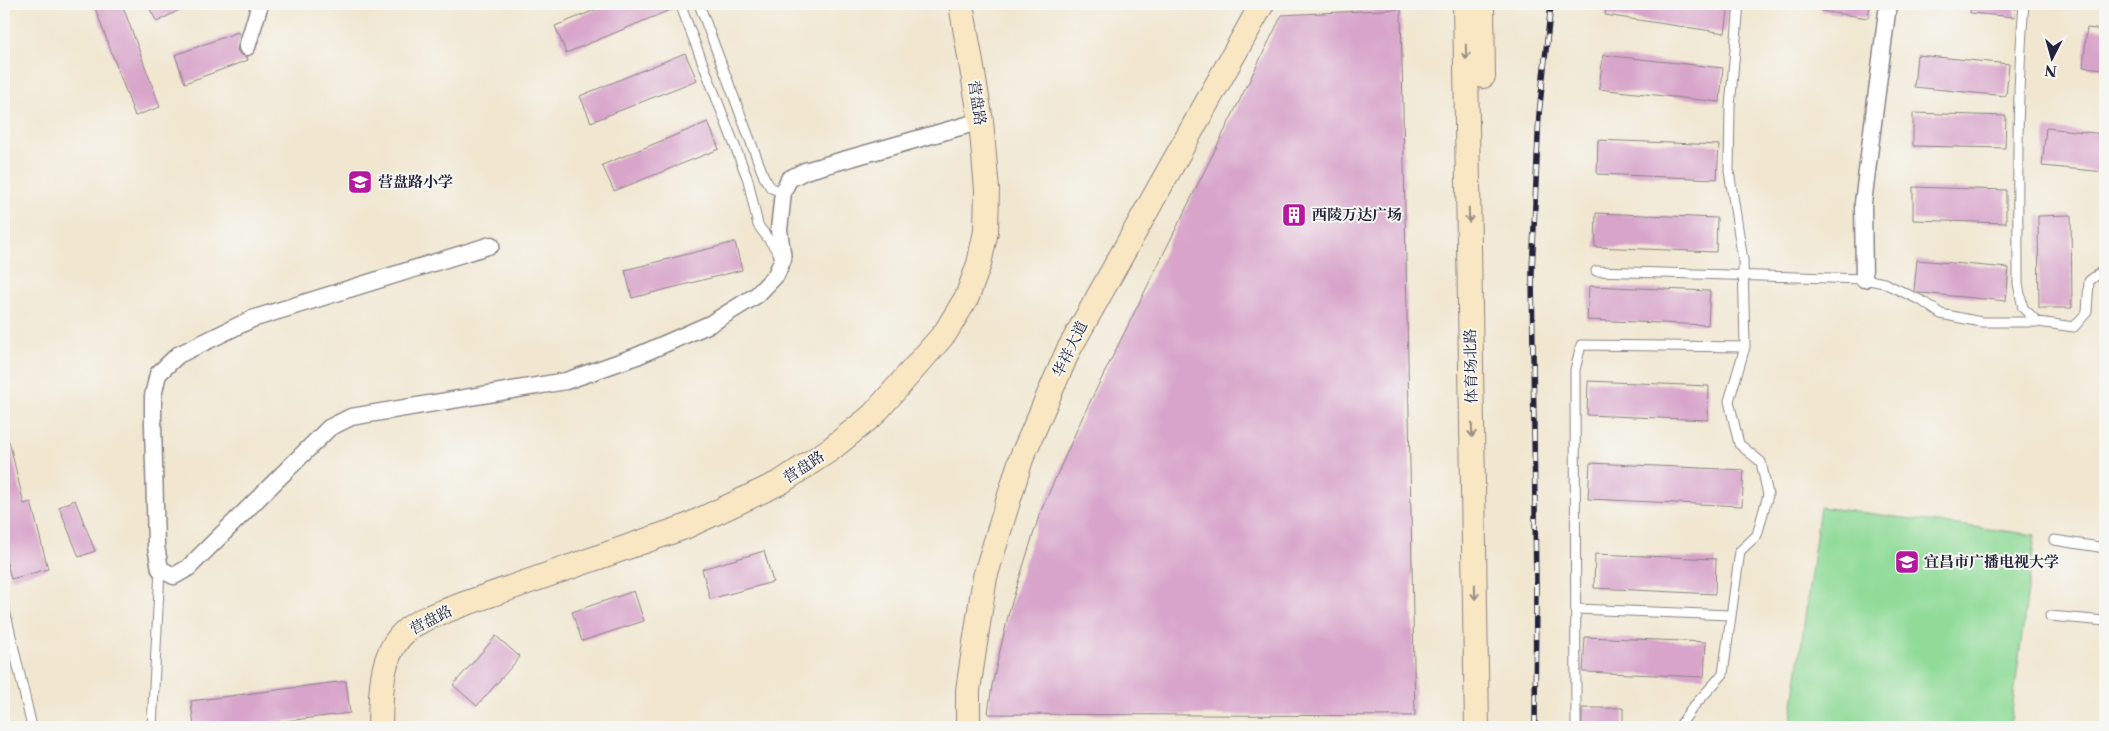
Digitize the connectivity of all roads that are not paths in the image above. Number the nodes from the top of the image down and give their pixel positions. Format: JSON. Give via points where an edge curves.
{"nodes":[{"id":1,"x":260,"y":4,"type":"edge"},
{"id":2,"x":680,"y":4,"type":"edge"},
{"id":3,"x":699,"y":4,"type":"edge"},
{"id":4,"x":961,"y":4,"type":"edge"},
{"id":5,"x":1262,"y":4,"type":"edge"},
{"id":6,"x":1465,"y":4,"type":"edge"},
{"id":7,"x":1482,"y":4,"type":"edge"},
{"id":8,"x":1740,"y":4,"type":"edge"},
{"id":9,"x":1888,"y":4,"type":"edge"},
{"id":10,"x":2024,"y":4,"type":"edge"},
{"id":11,"x":247,"y":47,"type":"dead end"},
{"id":12,"x":981,"y":121,"type":"junction"},
{"id":13,"x":782,"y":192,"type":"junction"},
{"id":14,"x":491,"y":246,"type":"dead end"},
{"id":15,"x":783,"y":259,"type":"junction"},
{"id":16,"x":1596,"y":271,"type":"dead end"},
{"id":17,"x":2105,"y":272,"type":"edge"},
{"id":18,"x":1743,"y":276,"type":"junction"},
{"id":19,"x":1864,"y":279,"type":"junction"},
{"id":20,"x":2038,"y":322,"type":"junction"},
{"id":21,"x":1745,"y":347,"type":"junction"},
{"id":22,"x":2054,"y":540,"type":"dead end"},
{"id":23,"x":2105,"y":548,"type":"edge"},
{"id":24,"x":160,"y":569,"type":"junction"},
{"id":25,"x":4,"y":606,"type":"edge"},
{"id":26,"x":1576,"y":609,"type":"junction"},
{"id":27,"x":1730,"y":615,"type":"junction"},
{"id":28,"x":2050,"y":616,"type":"dead end"},
{"id":29,"x":2105,"y":621,"type":"edge"},
{"id":30,"x":32,"y":727,"type":"edge"},
{"id":31,"x":152,"y":727,"type":"edge"},
{"id":32,"x":380,"y":727,"type":"edge"},
{"id":33,"x":968,"y":727,"type":"edge"},
{"id":34,"x":1477,"y":727,"type":"edge"},
{"id":35,"x":1493,"y":727,"type":"edge"},
{"id":36,"x":1576,"y":727,"type":"edge"},
{"id":37,"x":1679,"y":727,"type":"edge"}],
"edges":[{"from":1,"to":11,"type":"street"},
{"from":2,"to":15,"type":"lane","via":[[748,180],[758,224]]},
{"from":3,"to":13,"type":"lane","via":[[764,177],[771,188]]},
{"from":4,"to":12,"type":"street","name":"营盘路"},
{"from":5,"to":33,"type":"street","name":"华祥大道","via":[[1068,351],[1022,459],[985,577],[968,690]]},
{"from":6,"to":34,"type":"street","name":"体育场北路","one_way":true},
{"from":7,"to":35,"type":"street","name":"体育场北路"},
{"from":8,"to":18,"type":"lane","via":[[1730,107],[1729,170]]},
{"from":9,"to":19,"type":"street","via":[[1863,202]]},
{"from":10,"to":20,"type":"lane","via":[[2018,132],[2018,284],[2023,308]]},
{"from":12,"to":13,"type":"street","via":[[805,171],[790,179]]},
{"from":12,"to":32,"type":"street","name":"营盘路","via":[[987,190],[986,230],[979,264],[967,296],[945,333],[873,415],[782,482],[685,527],[461,605],[407,630],[390,652],[382,682]]},
{"from":13,"to":15,"type":"street","via":[[780,230]]},
{"from":14,"to":24,"type":"street","via":[[252,319],[178,355],[158,374],[152,396],[156,546]]},
{"from":15,"to":24,"type":"street","via":[[776,275],[757,295],[710,324],[636,356],[566,381],[351,417],[329,428],[188,568],[174,576]]},
{"from":16,"to":18,"type":"lane"},
{"from":17,"to":20,"type":"lane","via":[[2089,281],[2088,312],[2074,327]]},
{"from":18,"to":19,"type":"lane"},
{"from":18,"to":21,"type":"lane"},
{"from":19,"to":20,"type":"lane","via":[[1884,283],[1922,300],[1941,314],[1981,322]]},
{"from":21,"to":26,"type":"lane","via":[[1581,345],[1575,370]]},
{"from":21,"to":27,"type":"lane","via":[[1729,401],[1739,444],[1761,462],[1768,495],[1757,535],[1740,551]]},
{"from":22,"to":23,"type":"lane"},
{"from":24,"to":31,"type":"lane"},
{"from":25,"to":30,"type":"lane"},
{"from":26,"to":27,"type":"lane"},
{"from":26,"to":36,"type":"lane"},
{"from":27,"to":37,"type":"lane","via":[[1723,674]]},
{"from":28,"to":29,"type":"lane"}]}
